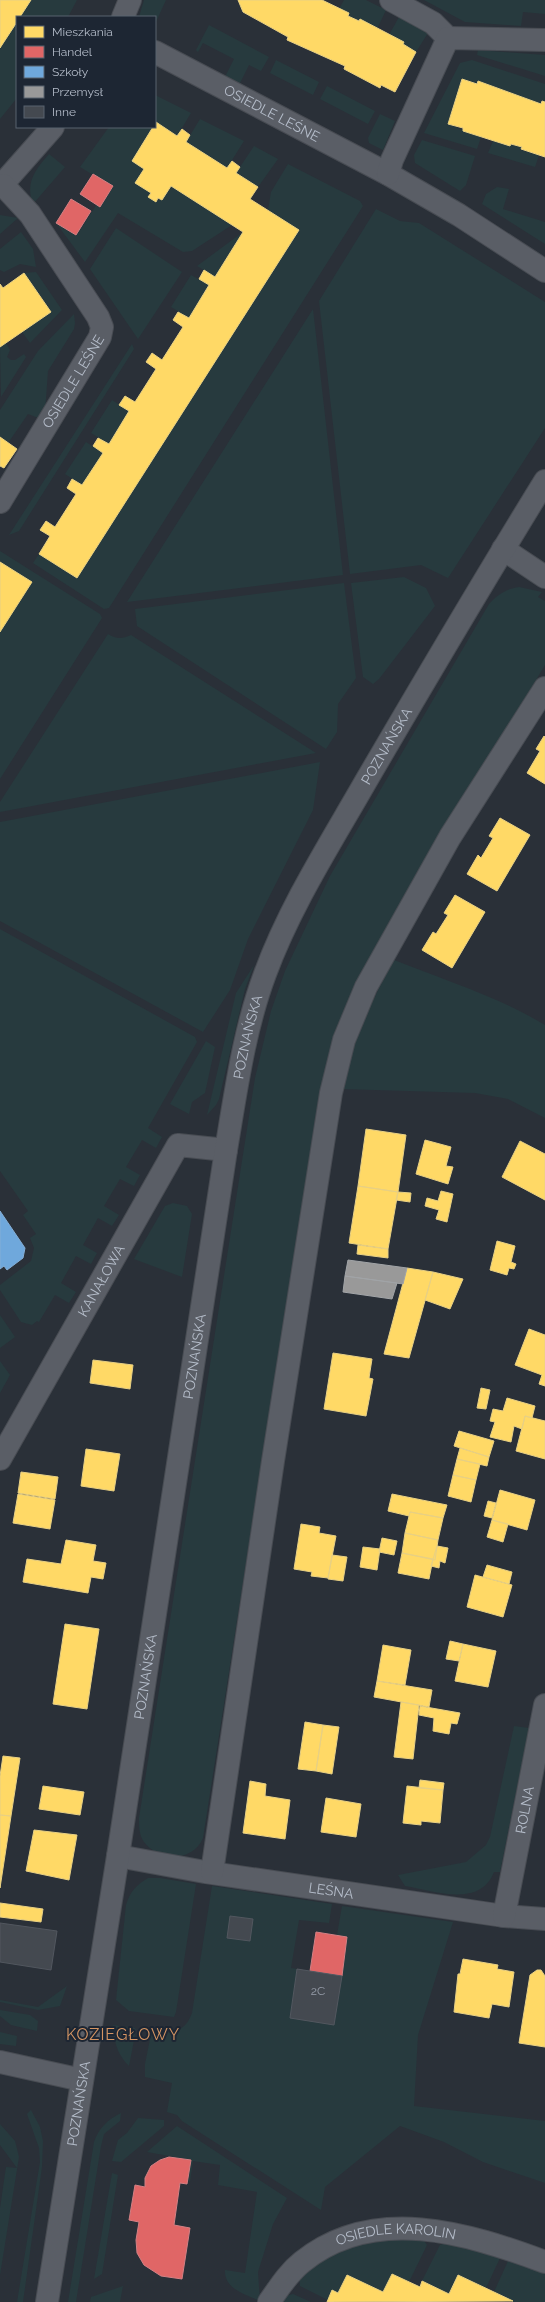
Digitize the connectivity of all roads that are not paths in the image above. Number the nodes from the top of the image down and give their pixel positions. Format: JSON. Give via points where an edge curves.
{"nodes":[{"id":1,"x":130,"y":0,"type":"edge"},
{"id":2,"x":391,"y":0,"type":"edge"},
{"id":3,"x":123,"y":16,"type":"edge"},
{"id":4,"x":440,"y":30,"type":"junction"},
{"id":5,"x":545,"y":40,"type":"edge"},
{"id":6,"x":156,"y":53,"type":"edge"},
{"id":7,"x":52,"y":128,"type":"edge"},
{"id":8,"x":388,"y":174,"type":"junction"},
{"id":9,"x":1,"y":186,"type":"edge"},
{"id":10,"x":545,"y":271,"type":"edge"},
{"id":11,"x":545,"y":481,"type":"edge"},
{"id":12,"x":0,"y":502,"type":"edge"},
{"id":13,"x":503,"y":549,"type":"junction"},
{"id":14,"x":545,"y":577,"type":"edge"},
{"id":15,"x":545,"y":688,"type":"edge"},
{"id":16,"x":226,"y":1150,"type":"junction"},
{"id":17,"x":0,"y":1459,"type":"edge"},
{"id":18,"x":545,"y":1705,"type":"edge"},
{"id":19,"x":118,"y":1856,"type":"junction"},
{"id":20,"x":212,"y":1872,"type":"junction"},
{"id":21,"x":504,"y":1916,"type":"junction"},
{"id":22,"x":545,"y":1920,"type":"edge"},
{"id":23,"x":0,"y":2062,"type":"edge"},
{"id":24,"x":82,"y":2080,"type":"junction"},
{"id":25,"x":545,"y":2262,"type":"edge"},
{"id":26,"x":47,"y":2302,"type":"edge"},
{"id":27,"x":269,"y":2302,"type":"edge"}],
"edges":[{"from":1,"to":3,"type":"street"},
{"from":2,"to":4,"type":"street"},
{"from":4,"to":5,"type":"street"},
{"from":4,"to":8,"type":"street"},
{"from":6,"to":8,"type":"street","name":"OSIEDLE LEŚNE"},
{"from":7,"to":9,"type":"street"},
{"from":8,"to":10,"type":"street","name":"OSIEDLE LEŚNE","via":[[459,215]]},
{"from":9,"to":12,"type":"street","name":"OSIEDLE LEŚNE","via":[[30,214],[98,317],[102,327],[100,337]]},
{"from":11,"to":13,"type":"street","name":"POZNAŃSKA"},
{"from":13,"to":14,"type":"street"},
{"from":13,"to":16,"type":"street","name":"POZNAŃSKA","via":[[288,920],[265,974],[250,1024],[238,1076]]},
{"from":15,"to":20,"type":"street","via":[[450,837],[366,987],[344,1040],[328,1109],[272,1461]]},
{"from":16,"to":17,"type":"street","name":"KANAŁOWA","via":[[178,1145]]},
{"from":16,"to":19,"type":"street","name":"POZNAŃSKA"},
{"from":18,"to":21,"type":"street","name":"ROLNA"},
{"from":19,"to":20,"type":"street","name":"LEŚNA"},
{"from":19,"to":24,"type":"street","name":"POZNAŃSKA"},
{"from":20,"to":21,"type":"street","name":"LEŚNA"},
{"from":21,"to":22,"type":"street","name":"LEŚNA"},
{"from":23,"to":24,"type":"street"},
{"from":24,"to":26,"type":"street","name":"POZNAŃSKA"},
{"from":25,"to":27,"type":"street","name":"OSIEDLE KAROLIN","via":[[509,2249],[441,2231],[414,2227],[389,2228],[351,2236],[315,2253],[291,2272]]}]}
